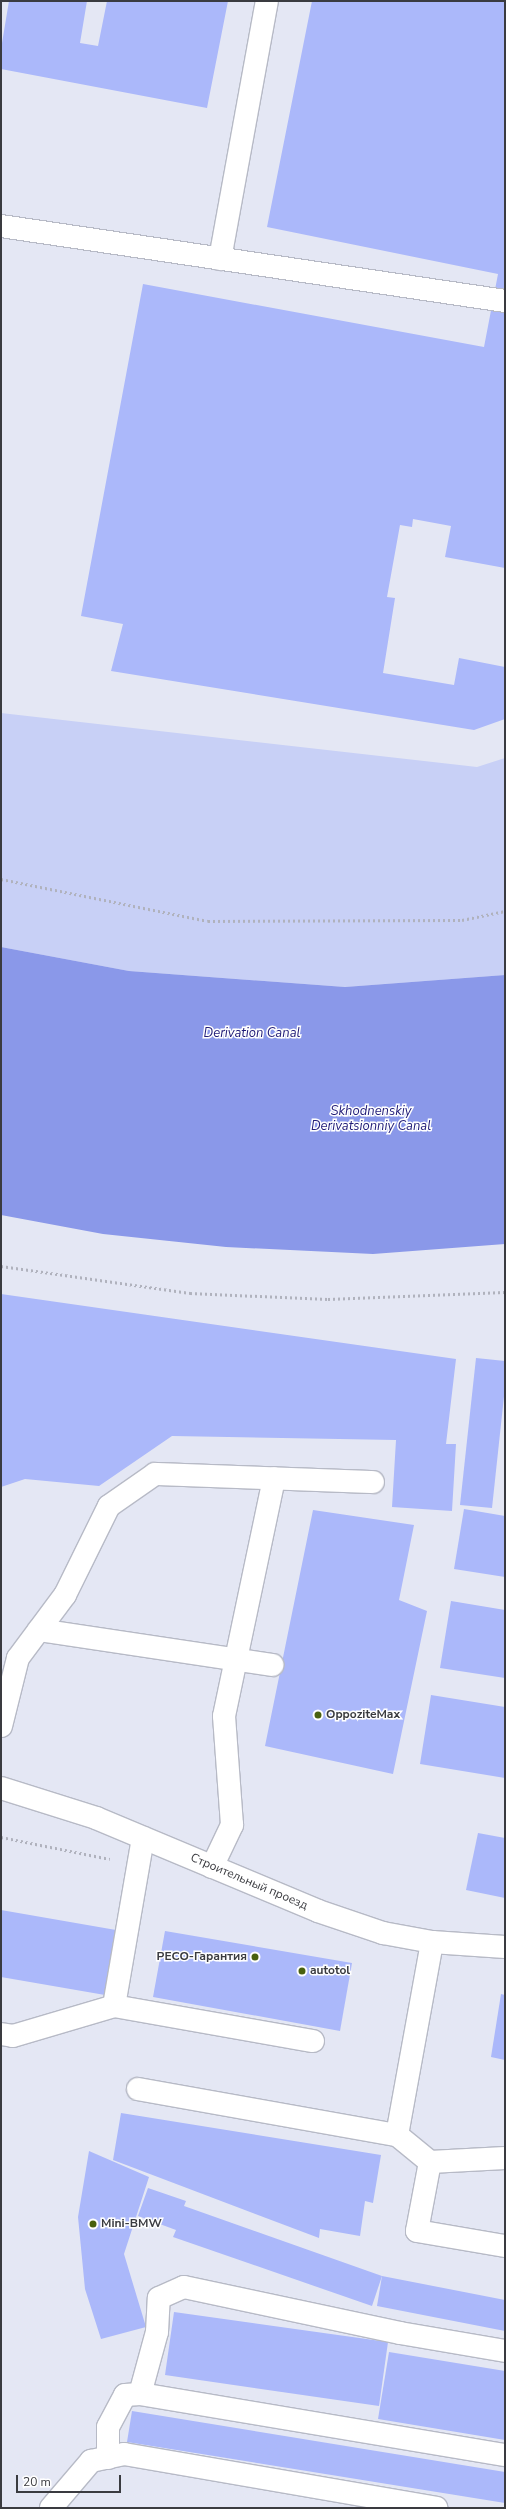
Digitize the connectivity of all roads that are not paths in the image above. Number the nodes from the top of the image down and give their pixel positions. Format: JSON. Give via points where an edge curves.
{"nodes":[{"id":1,"x":267,"y":1,"type":"edge"},
{"id":2,"x":1,"y":226,"type":"edge"},
{"id":3,"x":220,"y":259,"type":"junction"},
{"id":4,"x":505,"y":301,"type":"edge"},
{"id":5,"x":274,"y":1478,"type":"junction"},
{"id":6,"x":373,"y":1482,"type":"dead end"},
{"id":7,"x":40,"y":1630,"type":"junction"},
{"id":8,"x":236,"y":1659,"type":"junction"},
{"id":9,"x":272,"y":1665,"type":"dead end"},
{"id":10,"x":1,"y":1726,"type":"edge"},
{"id":11,"x":1,"y":1788,"type":"edge"},
{"id":12,"x":143,"y":1838,"type":"junction"},
{"id":13,"x":212,"y":1867,"type":"junction"},
{"id":14,"x":432,"y":1942,"type":"junction"},
{"id":15,"x":505,"y":1947,"type":"edge"},
{"id":16,"x":114,"y":2006,"type":"junction"},
{"id":17,"x":1,"y":2034,"type":"edge"},
{"id":18,"x":313,"y":2041,"type":"dead end"},
{"id":19,"x":138,"y":2089,"type":"dead end"},
{"id":20,"x":397,"y":2135,"type":"junction"},
{"id":21,"x":505,"y":2158,"type":"edge"},
{"id":22,"x":430,"y":2162,"type":"junction"},
{"id":23,"x":505,"y":2246,"type":"edge"},
{"id":24,"x":505,"y":2351,"type":"edge"},
{"id":25,"x":140,"y":2394,"type":"junction"},
{"id":26,"x":505,"y":2455,"type":"edge"},
{"id":27,"x":108,"y":2458,"type":"junction"},
{"id":28,"x":51,"y":2508,"type":"edge"},
{"id":29,"x":436,"y":2508,"type":"edge"}],
"edges":[{"from":1,"to":3,"type":"street"},
{"from":2,"to":3,"type":"street"},
{"from":3,"to":4,"type":"street"},
{"from":5,"to":6,"type":"street"},
{"from":5,"to":7,"type":"street","via":[[155,1474],[109,1506],[65,1595]]},
{"from":5,"to":8,"type":"street"},
{"from":7,"to":8,"type":"street"},
{"from":7,"to":10,"type":"street","via":[[18,1658]]},
{"from":8,"to":9,"type":"street"},
{"from":8,"to":13,"type":"street","via":[[224,1716],[232,1825]]},
{"from":11,"to":12,"type":"street","name":"Строительный проезд","via":[[96,1818]]},
{"from":12,"to":13,"type":"street","name":"Строительный проезд"},
{"from":12,"to":16,"type":"street"},
{"from":13,"to":14,"type":"street","name":"Строительный проезд","via":[[318,1911],[383,1932]]},
{"from":14,"to":15,"type":"street","name":"Строительный проезд"},
{"from":14,"to":20,"type":"street"},
{"from":16,"to":17,"type":"street","via":[[13,2036]]},
{"from":16,"to":18,"type":"street"},
{"from":19,"to":20,"type":"street"},
{"from":20,"to":22,"type":"street"},
{"from":21,"to":22,"type":"street"},
{"from":22,"to":23,"type":"street","via":[[418,2231]]},
{"from":24,"to":25,"type":"street","via":[[400,2333],[184,2287],[160,2298],[157,2332]]},
{"from":25,"to":26,"type":"street"},
{"from":25,"to":27,"type":"street","via":[[125,2395],[108,2427]]},
{"from":27,"to":28,"type":"street","via":[[91,2461]]},
{"from":27,"to":29,"type":"street","via":[[124,2454]]}]}
